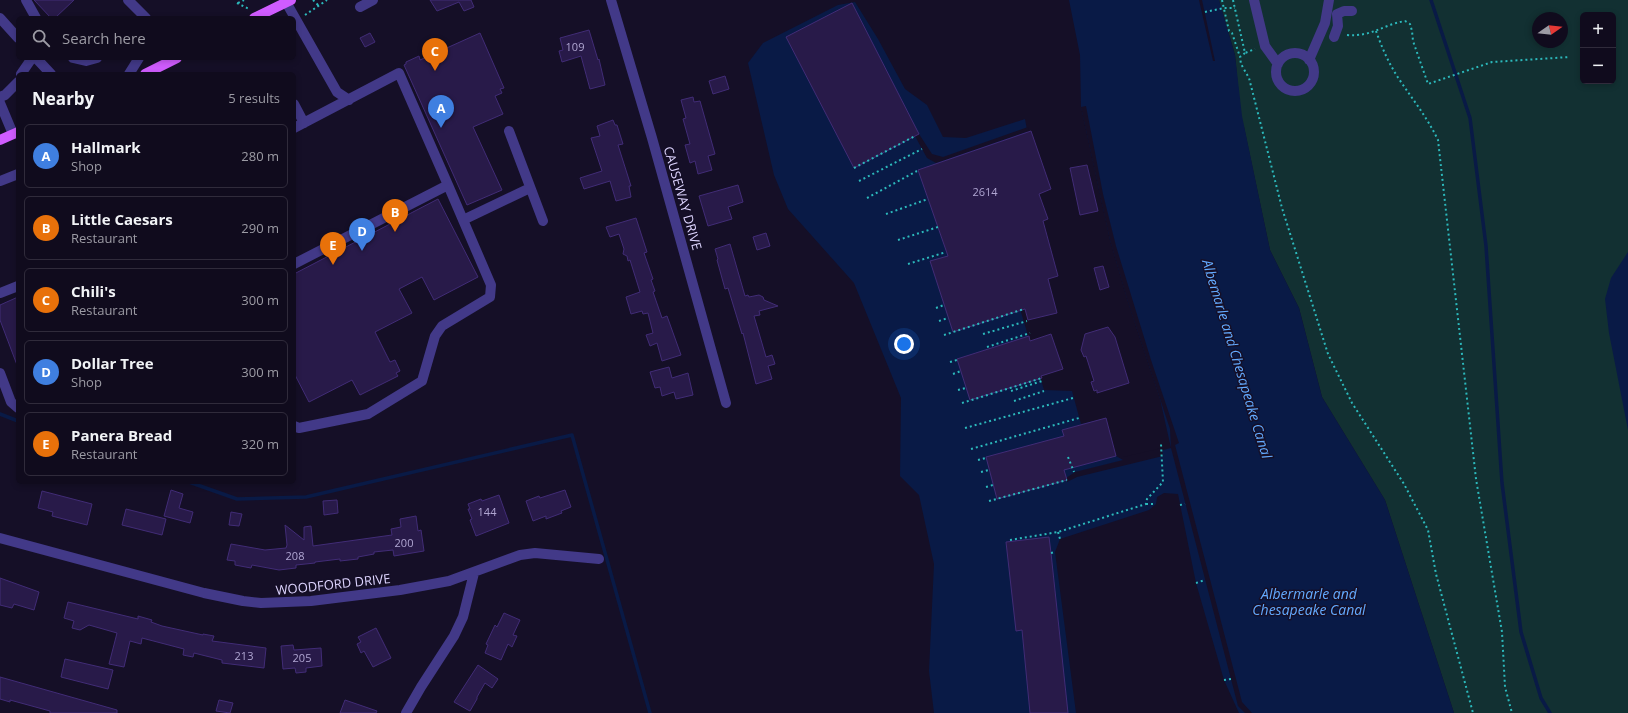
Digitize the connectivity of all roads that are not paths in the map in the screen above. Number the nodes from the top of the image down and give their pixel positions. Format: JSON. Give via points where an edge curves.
{"nodes":[{"id":1,"x":26,"y":0,"type":"edge"},
{"id":2,"x":128,"y":0,"type":"edge"},
{"id":3,"x":373,"y":0,"type":"edge"},
{"id":4,"x":611,"y":0,"type":"edge"},
{"id":5,"x":1254,"y":0,"type":"edge"},
{"id":6,"x":1329,"y":0,"type":"edge"},
{"id":7,"x":287,"y":1,"type":"edge"},
{"id":8,"x":360,"y":7,"type":"dead end"},
{"id":9,"x":1352,"y":11,"type":"dead end"},
{"id":10,"x":35,"y":16,"type":"edge"},
{"id":11,"x":144,"y":16,"type":"edge"},
{"id":12,"x":258,"y":16,"type":"edge"},
{"id":13,"x":295,"y":16,"type":"edge"},
{"id":14,"x":296,"y":17,"type":"edge"},
{"id":15,"x":0,"y":18,"type":"edge"},
{"id":16,"x":16,"y":36,"type":"edge"},
{"id":17,"x":1334,"y":37,"type":"road end"},
{"id":18,"x":31,"y":60,"type":"edge"},
{"id":19,"x":38,"y":60,"type":"edge"},
{"id":20,"x":138,"y":60,"type":"edge"},
{"id":21,"x":173,"y":60,"type":"edge"},
{"id":22,"x":1309,"y":60,"type":"junction"},
{"id":23,"x":1278,"y":64,"type":"junction"},
{"id":24,"x":22,"y":72,"type":"edge"},
{"id":25,"x":49,"y":72,"type":"edge"},
{"id":26,"x":130,"y":72,"type":"edge"},
{"id":27,"x":149,"y":72,"type":"edge"},
{"id":28,"x":16,"y":84,"type":"edge"},
{"id":29,"x":0,"y":97,"type":"edge"},
{"id":30,"x":349,"y":100,"type":"junction"},
{"id":31,"x":0,"y":103,"type":"edge"},
{"id":32,"x":296,"y":108,"type":"edge"},
{"id":33,"x":304,"y":123,"type":"junction"},
{"id":34,"x":296,"y":127,"type":"edge"},
{"id":35,"x":509,"y":131,"type":"dead end"},
{"id":36,"x":16,"y":133,"type":"edge"},
{"id":37,"x":0,"y":140,"type":"edge"},
{"id":38,"x":16,"y":175,"type":"edge"},
{"id":39,"x":0,"y":181,"type":"edge"},
{"id":40,"x":448,"y":185,"type":"junction"},
{"id":41,"x":530,"y":188,"type":"junction"},
{"id":42,"x":463,"y":220,"type":"junction"},
{"id":43,"x":543,"y":221,"type":"dead end"},
{"id":44,"x":296,"y":263,"type":"edge"},
{"id":45,"x":16,"y":287,"type":"edge"},
{"id":46,"x":0,"y":293,"type":"edge"},
{"id":47,"x":0,"y":373,"type":"edge"},
{"id":48,"x":726,"y":403,"type":"dead end"},
{"id":49,"x":16,"y":406,"type":"edge"},
{"id":50,"x":296,"y":427,"type":"edge"},
{"id":51,"x":0,"y":538,"type":"edge"},
{"id":52,"x":599,"y":559,"type":"dead end"},
{"id":53,"x":474,"y":573,"type":"junction"},
{"id":54,"x":406,"y":713,"type":"edge"}],
"edges":[{"from":1,"to":10,"type":"street"},
{"from":2,"to":11,"type":"street"},
{"from":3,"to":8,"type":"street"},
{"from":4,"to":48,"type":"street","name":"CAUSEWAY DRIVE"},
{"from":5,"to":23,"type":"street","via":[[1265,46]]},
{"from":6,"to":22,"type":"street","via":[[1325,23]]},
{"from":7,"to":12,"type":"main road"},
{"from":7,"to":13,"type":"street"},
{"from":9,"to":17,"type":"street","via":[[1337,14],[1338,26]]},
{"from":14,"to":30,"type":"street","via":[[337,92]]},
{"from":15,"to":16,"type":"street"},
{"from":18,"to":24,"type":"street"},
{"from":19,"to":25,"type":"street"},
{"from":20,"to":26,"type":"street"},
{"from":21,"to":27,"type":"main road"},
{"from":22,"to":23,"type":"street","via":[[1303,55],[1291,54],[1285,56]]},
{"from":22,"to":23,"type":"street","via":[[1314,71],[1313,78],[1300,91],[1282,86],[1276,75]]},
{"from":28,"to":29,"type":"street"},
{"from":30,"to":33,"type":"street"},
{"from":30,"to":40,"type":"street","via":[[399,73]]},
{"from":31,"to":36,"type":"street"},
{"from":32,"to":33,"type":"street"},
{"from":33,"to":34,"type":"street"},
{"from":35,"to":41,"type":"street"},
{"from":36,"to":37,"type":"main road"},
{"from":38,"to":39,"type":"street"},
{"from":40,"to":42,"type":"street"},
{"from":40,"to":44,"type":"street"},
{"from":41,"to":42,"type":"street"},
{"from":41,"to":43,"type":"street"},
{"from":42,"to":50,"type":"street","via":[[491,285],[490,297],[442,326],[435,336],[422,381],[368,414]]},
{"from":45,"to":46,"type":"street"},
{"from":47,"to":49,"type":"street","via":[[11,402]]},
{"from":51,"to":53,"type":"street","name":"WOODFORD DRIVE","via":[[204,593],[261,603],[292,603],[400,590],[449,581]]},
{"from":52,"to":53,"type":"street","name":"WOODFORD DRIVE","via":[[535,553],[520,555]]},
{"from":53,"to":54,"type":"street","via":[[463,617],[454,636]]}]}
